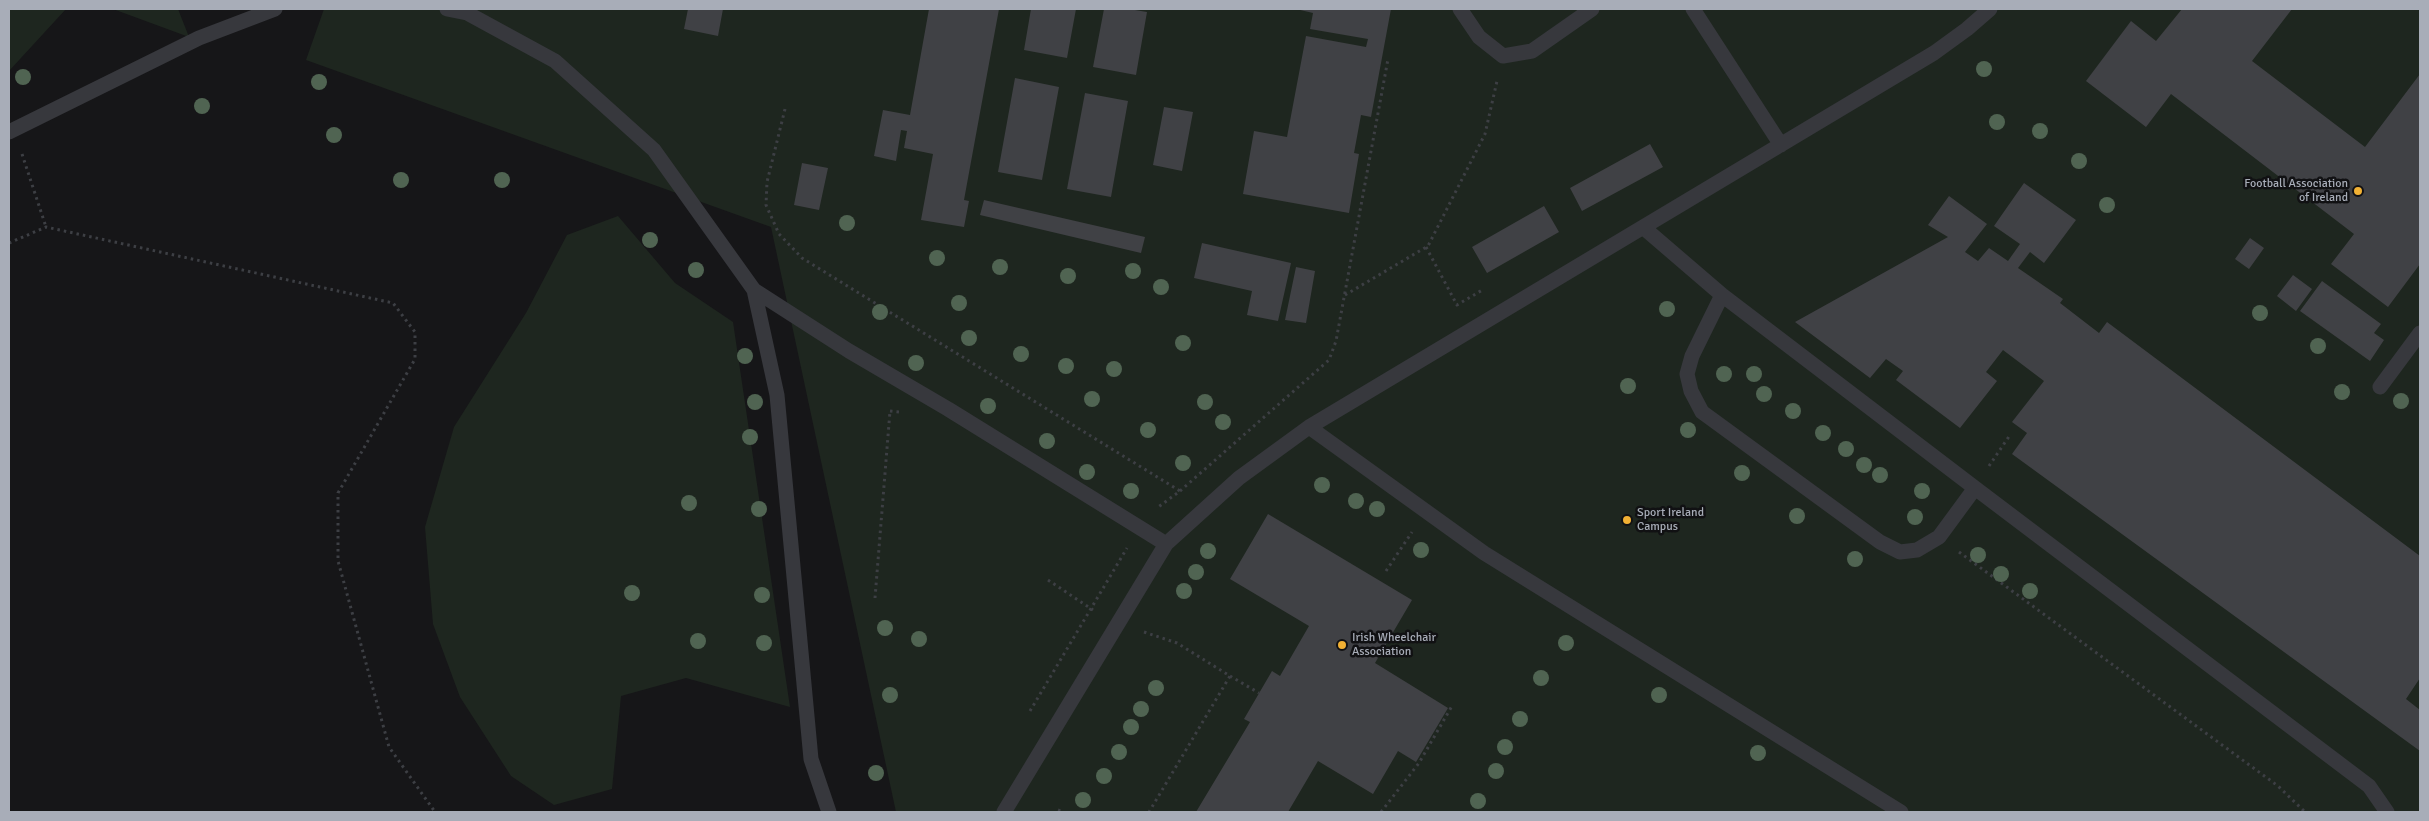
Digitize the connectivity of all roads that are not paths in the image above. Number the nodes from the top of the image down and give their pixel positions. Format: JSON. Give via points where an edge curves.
{"nodes":[{"id":1,"x":275,"y":9,"type":"edge"},
{"id":2,"x":447,"y":9,"type":"edge"},
{"id":3,"x":1460,"y":9,"type":"edge"},
{"id":4,"x":1592,"y":9,"type":"edge"},
{"id":5,"x":1693,"y":9,"type":"edge"},
{"id":6,"x":1990,"y":9,"type":"edge"},
{"id":7,"x":12,"y":131,"type":"edge"},
{"id":8,"x":1781,"y":145,"type":"junction"},
{"id":9,"x":1644,"y":228,"type":"junction"},
{"id":10,"x":754,"y":290,"type":"junction"},
{"id":11,"x":1722,"y":295,"type":"junction"},
{"id":12,"x":2420,"y":333,"type":"edge"},
{"id":13,"x":2380,"y":387,"type":"dead end"},
{"id":14,"x":1309,"y":427,"type":"junction"},
{"id":15,"x":1975,"y":488,"type":"junction"},
{"id":16,"x":1166,"y":544,"type":"junction"},
{"id":17,"x":829,"y":812,"type":"edge"},
{"id":18,"x":1004,"y":812,"type":"edge"},
{"id":19,"x":1901,"y":812,"type":"edge"},
{"id":20,"x":2388,"y":812,"type":"edge"}],
"edges":[{"from":1,"to":7,"type":"lane","via":[[199,38]]},
{"from":2,"to":10,"type":"lane","via":[[467,13],[555,61],[654,150]]},
{"from":3,"to":4,"type":"lane","via":[[1479,37],[1503,56],[1532,51]]},
{"from":5,"to":8,"type":"lane"},
{"from":6,"to":8,"type":"lane","via":[[1934,53]]},
{"from":8,"to":9,"type":"lane"},
{"from":9,"to":11,"type":"lane"},
{"from":9,"to":14,"type":"lane"},
{"from":10,"to":16,"type":"lane"},
{"from":10,"to":17,"type":"lane","via":[[777,395],[811,758]]},
{"from":11,"to":15,"type":"lane"},
{"from":11,"to":15,"type":"lane","via":[[1692,356],[1687,374],[1691,392],[1702,412],[1880,542],[1900,552],[1917,550],[1939,537]]},
{"from":12,"to":13,"type":"lane"},
{"from":14,"to":16,"type":"lane","via":[[1238,478]]},
{"from":14,"to":19,"type":"lane","via":[[1484,553]]},
{"from":15,"to":20,"type":"lane","via":[[2369,786]]},
{"from":16,"to":18,"type":"lane"}]}
